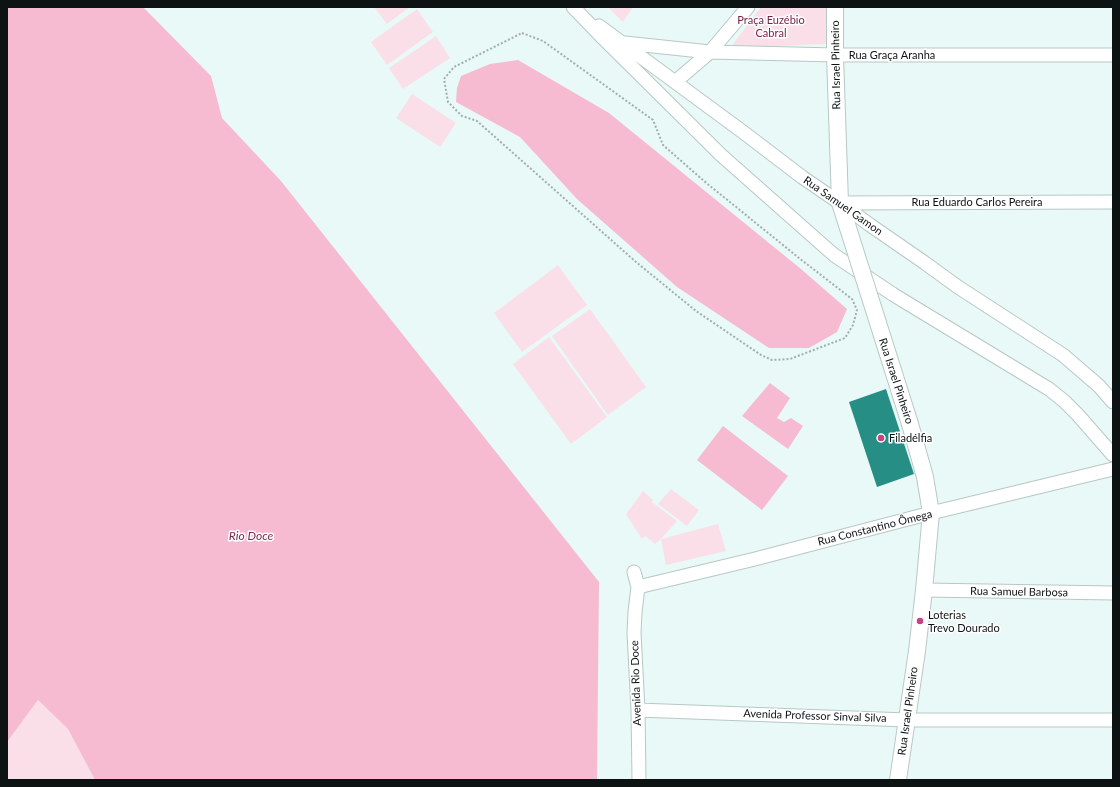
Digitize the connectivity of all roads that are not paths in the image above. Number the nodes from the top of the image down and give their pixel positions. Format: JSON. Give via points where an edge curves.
{"nodes":[{"id":1,"x":574,"y":7,"type":"edge"},
{"id":2,"x":748,"y":7,"type":"edge"},
{"id":3,"x":835,"y":7,"type":"edge"},
{"id":4,"x":624,"y":43,"type":"junction"},
{"id":5,"x":710,"y":52,"type":"junction"},
{"id":6,"x":835,"y":54,"type":"junction"},
{"id":7,"x":1113,"y":55,"type":"edge"},
{"id":8,"x":675,"y":82,"type":"junction"},
{"id":9,"x":1113,"y":202,"type":"edge"},
{"id":10,"x":840,"y":203,"type":"junction"},
{"id":11,"x":1113,"y":402,"type":"edge"},
{"id":12,"x":1113,"y":455,"type":"edge"},
{"id":13,"x":1113,"y":469,"type":"edge"},
{"id":14,"x":931,"y":513,"type":"junction"},
{"id":15,"x":634,"y":572,"type":"dead end"},
{"id":16,"x":638,"y":587,"type":"junction"},
{"id":17,"x":924,"y":590,"type":"junction"},
{"id":18,"x":1113,"y":593,"type":"edge"},
{"id":19,"x":638,"y":710,"type":"junction"},
{"id":20,"x":907,"y":720,"type":"junction"},
{"id":21,"x":1113,"y":720,"type":"edge"},
{"id":22,"x":639,"y":780,"type":"edge"},
{"id":23,"x":898,"y":780,"type":"edge"}],
"edges":[{"from":1,"to":4,"type":"street","name":"Rua Samuel Gamon"},
{"from":1,"to":12,"type":"street","via":[[721,155],[834,255],[894,295],[1049,389],[1078,415]]},
{"from":2,"to":5,"type":"street"},
{"from":3,"to":6,"type":"main road","name":"Rua Israel Pinheiro"},
{"from":4,"to":5,"type":"street","name":"Rua Graça Aranha"},
{"from":4,"to":8,"type":"street","name":"Rua Samuel Gamon"},
{"from":5,"to":6,"type":"street","name":"Rua Graça Aranha"},
{"from":5,"to":8,"type":"street"},
{"from":6,"to":7,"type":"street","name":"Rua Graça Aranha"},
{"from":6,"to":10,"type":"main road","name":"Rua Israel Pinheiro"},
{"from":8,"to":10,"type":"street","name":"Rua Samuel Gamon"},
{"from":9,"to":10,"type":"street","name":"Rua Eduardo Carlos Pereira"},
{"from":10,"to":11,"type":"street","name":"Rua Samuel Gamon","via":[[958,287],[1062,355],[1099,386]]},
{"from":10,"to":14,"type":"main road","name":"Rua Israel Pinheiro","bridge":true,"via":[[910,424],[925,477]]},
{"from":13,"to":14,"type":"street","name":"Rua Constantino Ômega"},
{"from":14,"to":16,"type":"street","name":"Rua Constantino Ômega"},
{"from":14,"to":17,"type":"main road","name":"Rua Israel Pinheiro"},
{"from":15,"to":16,"type":"street"},
{"from":16,"to":19,"type":"street","name":"Avenida Rio Doce","via":[[634,633]]},
{"from":17,"to":18,"type":"street","name":"Rua Samuel Barbosa"},
{"from":17,"to":20,"type":"main road","name":"Rua Israel Pinheiro"},
{"from":19,"to":20,"type":"street","name":"Avenida Professor Sinval Silva"},
{"from":19,"to":22,"type":"street","name":"Avenida Rio Doce"},
{"from":20,"to":21,"type":"street","name":"Avenida Professor Sinval Silva"},
{"from":20,"to":23,"type":"main road","name":"Rua Israel Pinheiro"}]}
